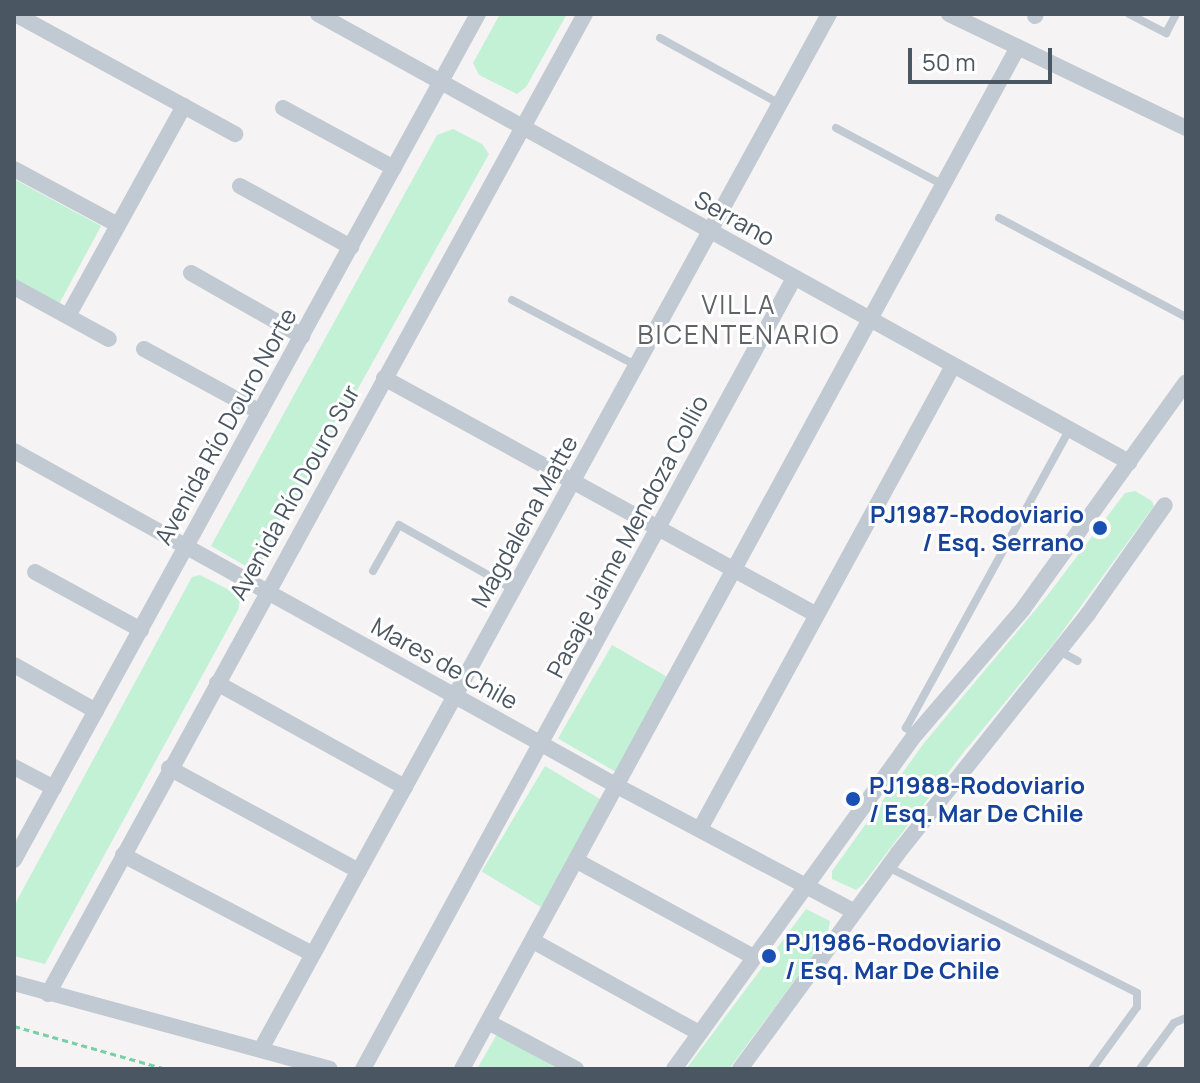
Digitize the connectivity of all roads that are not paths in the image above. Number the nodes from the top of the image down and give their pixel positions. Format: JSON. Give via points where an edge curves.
{"nodes":[{"id":1,"x":15,"y":14,"type":"edge"},
{"id":2,"x":318,"y":14,"type":"edge"},
{"id":3,"x":478,"y":14,"type":"edge"},
{"id":4,"x":585,"y":14,"type":"edge"},
{"id":5,"x":829,"y":14,"type":"edge"},
{"id":6,"x":949,"y":14,"type":"edge"},
{"id":7,"x":1129,"y":14,"type":"edge"},
{"id":8,"x":1176,"y":14,"type":"edge"},
{"id":9,"x":660,"y":38,"type":"dead end"},
{"id":10,"x":1018,"y":47,"type":"junction"},
{"id":11,"x":442,"y":82,"type":"junction"},
{"id":12,"x":780,"y":104,"type":"junction"},
{"id":13,"x":184,"y":106,"type":"junction"},
{"id":14,"x":283,"y":108,"type":"dead end"},
{"id":15,"x":523,"y":127,"type":"junction"},
{"id":16,"x":836,"y":128,"type":"dead end"},
{"id":17,"x":1186,"y":128,"type":"edge"},
{"id":18,"x":235,"y":134,"type":"dead end"},
{"id":19,"x":394,"y":168,"type":"junction"},
{"id":20,"x":14,"y":169,"type":"edge"},
{"id":21,"x":943,"y":185,"type":"junction"},
{"id":22,"x":240,"y":186,"type":"dead end"},
{"id":23,"x":999,"y":218,"type":"dead end"},
{"id":24,"x":118,"y":225,"type":"junction"},
{"id":25,"x":710,"y":232,"type":"junction"},
{"id":26,"x":351,"y":247,"type":"junction"},
{"id":27,"x":191,"y":273,"type":"dead end"},
{"id":28,"x":794,"y":278,"type":"junction"},
{"id":29,"x":14,"y":287,"type":"edge"},
{"id":30,"x":512,"y":300,"type":"dead end"},
{"id":31,"x":68,"y":316,"type":"junction"},
{"id":32,"x":1186,"y":317,"type":"edge"},
{"id":33,"x":868,"y":319,"type":"junction"},
{"id":34,"x":302,"y":336,"type":"junction"},
{"id":35,"x":109,"y":339,"type":"dead end"},
{"id":36,"x":144,"y":349,"type":"dead end"},
{"id":37,"x":637,"y":366,"type":"junction"},
{"id":38,"x":953,"y":366,"type":"junction"},
{"id":39,"x":384,"y":378,"type":"junction"},
{"id":40,"x":1186,"y":382,"type":"edge"},
{"id":41,"x":260,"y":412,"type":"junction"},
{"id":42,"x":1069,"y":430,"type":"junction"},
{"id":43,"x":14,"y":451,"type":"edge"},
{"id":44,"x":1129,"y":462,"type":"junction"},
{"id":45,"x":572,"y":484,"type":"junction"},
{"id":46,"x":1165,"y":505,"type":"dead end"},
{"id":47,"x":658,"y":530,"type":"junction"},
{"id":48,"x":185,"y":548,"type":"junction"},
{"id":49,"x":373,"y":571,"type":"dead end"},
{"id":50,"x":733,"y":571,"type":"junction"},
{"id":51,"x":35,"y":572,"type":"dead end"},
{"id":52,"x":514,"y":589,"type":"junction"},
{"id":53,"x":267,"y":593,"type":"junction"},
{"id":54,"x":816,"y":615,"type":"junction"},
{"id":55,"x":141,"y":630,"type":"junction"},
{"id":56,"x":1058,"y":651,"type":"junction"},
{"id":57,"x":1078,"y":661,"type":"dead end"},
{"id":58,"x":14,"y":665,"type":"edge"},
{"id":59,"x":217,"y":683,"type":"junction"},
{"id":60,"x":456,"y":696,"type":"junction"},
{"id":61,"x":96,"y":711,"type":"junction"},
{"id":62,"x":916,"y":734,"type":"junction"},
{"id":63,"x":542,"y":744,"type":"junction"},
{"id":64,"x":14,"y":767,"type":"edge"},
{"id":65,"x":169,"y":768,"type":"junction"},
{"id":66,"x":617,"y":786,"type":"junction"},
{"id":67,"x":405,"y":787,"type":"junction"},
{"id":68,"x":54,"y":788,"type":"junction"},
{"id":69,"x":700,"y":829,"type":"junction"},
{"id":70,"x":123,"y":855,"type":"junction"},
{"id":71,"x":14,"y":860,"type":"edge"},
{"id":72,"x":577,"y":861,"type":"junction"},
{"id":73,"x":888,"y":867,"type":"junction"},
{"id":74,"x":359,"y":871,"type":"junction"},
{"id":75,"x":805,"y":886,"type":"junction"},
{"id":76,"x":855,"y":912,"type":"junction"},
{"id":77,"x":533,"y":941,"type":"junction"},
{"id":78,"x":312,"y":954,"type":"junction"},
{"id":79,"x":754,"y":957,"type":"junction"},
{"id":80,"x":14,"y":983,"type":"edge"},
{"id":81,"x":48,"y":994,"type":"junction"},
{"id":82,"x":1186,"y":1018,"type":"edge"},
{"id":83,"x":488,"y":1022,"type":"junction"},
{"id":84,"x":699,"y":1033,"type":"junction"},
{"id":85,"x":261,"y":1049,"type":"junction"},
{"id":86,"x":330,"y":1069,"type":"edge"},
{"id":87,"x":363,"y":1069,"type":"edge"},
{"id":88,"x":462,"y":1069,"type":"edge"},
{"id":89,"x":576,"y":1069,"type":"edge"},
{"id":90,"x":674,"y":1069,"type":"edge"},
{"id":91,"x":740,"y":1069,"type":"edge"},
{"id":92,"x":1092,"y":1069,"type":"edge"},
{"id":93,"x":1140,"y":1069,"type":"edge"}],
"edges":[{"from":1,"to":13,"type":"street"},
{"from":2,"to":11,"type":"street","name":"Serrano"},
{"from":3,"to":11,"type":"street","name":"Avenida Río Douro Norte"},
{"from":4,"to":15,"type":"street","name":"Avenida Río Douro Sur"},
{"from":5,"to":12,"type":"street","name":"Magdalena Matte"},
{"from":6,"to":10,"type":"street"},
{"from":7,"to":8,"type":"lane","via":[[1166,33]]},
{"from":9,"to":12,"type":"lane"},
{"from":10,"to":17,"type":"street"},
{"from":10,"to":21,"type":"street"},
{"from":11,"to":15,"type":"street","name":"Serrano"},
{"from":11,"to":19,"type":"street","name":"Avenida Río Douro Norte"},
{"from":12,"to":25,"type":"street","name":"Magdalena Matte"},
{"from":13,"to":18,"type":"street"},
{"from":13,"to":24,"type":"street"},
{"from":14,"to":19,"type":"street"},
{"from":15,"to":25,"type":"street","name":"Serrano"},
{"from":15,"to":39,"type":"street","name":"Avenida Río Douro Sur"},
{"from":16,"to":21,"type":"lane"},
{"from":19,"to":26,"type":"street","name":"Avenida Río Douro Norte"},
{"from":20,"to":24,"type":"street"},
{"from":21,"to":33,"type":"street"},
{"from":22,"to":26,"type":"street"},
{"from":23,"to":32,"type":"lane"},
{"from":24,"to":31,"type":"street"},
{"from":25,"to":28,"type":"street","name":"Serrano"},
{"from":25,"to":37,"type":"street","name":"Magdalena Matte"},
{"from":26,"to":34,"type":"street","name":"Avenida Río Douro Norte"},
{"from":27,"to":34,"type":"street"},
{"from":28,"to":33,"type":"street","name":"Serrano"},
{"from":28,"to":47,"type":"street","name":"Pasaje Jaime Mendoza Collio"},
{"from":29,"to":31,"type":"street"},
{"from":30,"to":37,"type":"lane"},
{"from":31,"to":35,"type":"street"},
{"from":33,"to":38,"type":"street","name":"Serrano"},
{"from":33,"to":50,"type":"street"},
{"from":34,"to":41,"type":"street","name":"Avenida Río Douro Norte"},
{"from":36,"to":41,"type":"street"},
{"from":37,"to":45,"type":"street","name":"Magdalena Matte"},
{"from":38,"to":42,"type":"street","name":"Serrano"},
{"from":38,"to":54,"type":"street"},
{"from":39,"to":45,"type":"street"},
{"from":39,"to":53,"type":"street","name":"Avenida Río Douro Sur"},
{"from":40,"to":44,"type":"street"},
{"from":41,"to":48,"type":"street","name":"Avenida Río Douro Norte"},
{"from":42,"to":44,"type":"street","name":"Serrano"},
{"from":42,"to":62,"type":"lane","via":[[906,728]]},
{"from":43,"to":48,"type":"street","name":"Mares de Chile"},
{"from":44,"to":62,"type":"street","via":[[1023,609]]},
{"from":45,"to":47,"type":"street"},
{"from":45,"to":52,"type":"street","name":"Magdalena Matte"},
{"from":46,"to":56,"type":"street"},
{"from":47,"to":50,"type":"street"},
{"from":47,"to":63,"type":"street","name":"Pasaje Jaime Mendoza Collio"},
{"from":48,"to":53,"type":"street","name":"Mares de Chile"},
{"from":48,"to":55,"type":"street","name":"Avenida Río Douro Norte"},
{"from":49,"to":52,"type":"lane","via":[[399,525]]},
{"from":50,"to":54,"type":"street"},
{"from":50,"to":66,"type":"street"},
{"from":51,"to":55,"type":"street"},
{"from":52,"to":60,"type":"street","name":"Magdalena Matte"},
{"from":53,"to":59,"type":"street","name":"Avenida Río Douro Sur"},
{"from":53,"to":60,"type":"street","name":"Mares de Chile"},
{"from":54,"to":69,"type":"street"},
{"from":55,"to":61,"type":"street","name":"Avenida Río Douro Norte"},
{"from":56,"to":57,"type":"lane"},
{"from":56,"to":73,"type":"street"},
{"from":58,"to":61,"type":"street"},
{"from":59,"to":65,"type":"street","name":"Avenida Río Douro Sur"},
{"from":59,"to":67,"type":"street"},
{"from":60,"to":63,"type":"street","name":"Mares de Chile"},
{"from":60,"to":67,"type":"street","name":"Magdalena Matte"},
{"from":61,"to":68,"type":"street","name":"Avenida Río Douro Norte"},
{"from":62,"to":75,"type":"street"},
{"from":63,"to":66,"type":"street","name":"Mares de Chile"},
{"from":63,"to":87,"type":"street","name":"Pasaje Jaime Mendoza Collio"},
{"from":64,"to":68,"type":"street"},
{"from":65,"to":70,"type":"street","name":"Avenida Río Douro Sur"},
{"from":65,"to":74,"type":"street"},
{"from":66,"to":69,"type":"street","name":"Mares de Chile"},
{"from":66,"to":72,"type":"street"},
{"from":67,"to":74,"type":"street","name":"Magdalena Matte"},
{"from":68,"to":71,"type":"street","name":"Avenida Río Douro Norte"},
{"from":69,"to":75,"type":"street","name":"Mares de Chile"},
{"from":70,"to":78,"type":"street"},
{"from":70,"to":81,"type":"street","name":"Avenida Río Douro Sur"},
{"from":72,"to":77,"type":"street"},
{"from":72,"to":79,"type":"street"},
{"from":73,"to":76,"type":"street"},
{"from":73,"to":92,"type":"lane","via":[[1137,993],[1137,1007]]},
{"from":74,"to":78,"type":"street","name":"Magdalena Matte"},
{"from":75,"to":76,"type":"street","name":"Mares de Chile"},
{"from":75,"to":79,"type":"street"},
{"from":76,"to":91,"type":"street"},
{"from":77,"to":83,"type":"street"},
{"from":77,"to":84,"type":"street"},
{"from":78,"to":85,"type":"street","name":"Magdalena Matte"},
{"from":79,"to":84,"type":"street"},
{"from":80,"to":81,"type":"street"},
{"from":81,"to":85,"type":"street"},
{"from":82,"to":93,"type":"lane","via":[[1174,1023]]},
{"from":83,"to":88,"type":"street"},
{"from":83,"to":89,"type":"street"},
{"from":84,"to":90,"type":"street"},
{"from":85,"to":86,"type":"street"}]}
